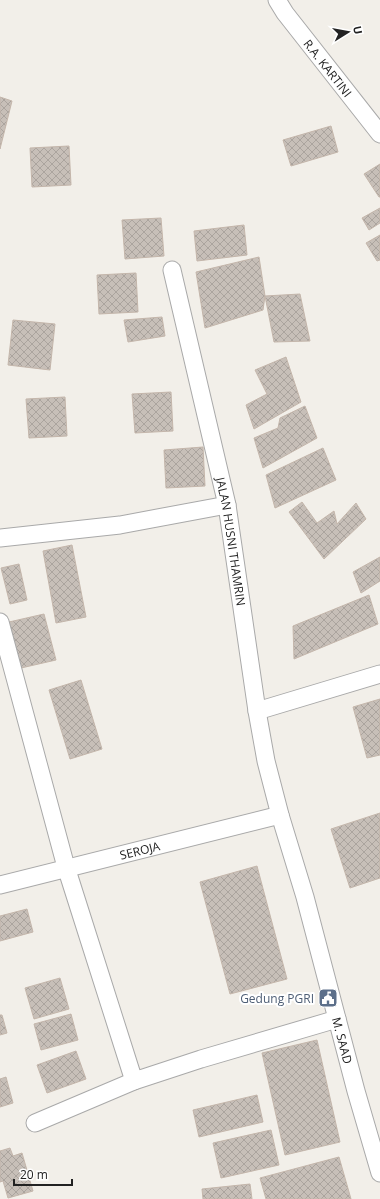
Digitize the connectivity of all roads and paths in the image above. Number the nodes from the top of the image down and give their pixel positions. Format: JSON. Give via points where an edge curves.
{"nodes":[{"id":1,"x":277,"y":0,"type":"edge"},
{"id":2,"x":380,"y":134,"type":"edge"},
{"id":3,"x":172,"y":270,"type":"dead end"},
{"id":4,"x":227,"y":505,"type":"junction"},
{"id":5,"x":0,"y":538,"type":"edge"},
{"id":6,"x":0,"y":622,"type":"edge"},
{"id":7,"x":380,"y":674,"type":"edge"},
{"id":8,"x":257,"y":712,"type":"junction"},
{"id":9,"x":280,"y":815,"type":"junction"},
{"id":10,"x":66,"y":867,"type":"junction"},
{"id":11,"x":0,"y":884,"type":"edge"},
{"id":12,"x":337,"y":1019,"type":"junction"},
{"id":13,"x":134,"y":1081,"type":"junction"},
{"id":14,"x":35,"y":1123,"type":"dead end"},
{"id":15,"x":380,"y":1173,"type":"edge"}],
"edges":[{"from":1,"to":2,"type":"street","name":"R.A. KARTINI"},
{"from":3,"to":4,"type":"street","name":"JALAN HUSNI THAMRIN"},
{"from":4,"to":5,"type":"street","via":[[120,525]]},
{"from":4,"to":8,"type":"street","name":"JALAN HUSNI THAMRIN"},
{"from":6,"to":10,"type":"street"},
{"from":7,"to":8,"type":"street"},
{"from":8,"to":9,"type":"street","name":"JALAN HUSNI THAMRIN"},
{"from":9,"to":10,"type":"street","name":"SEROJA"},
{"from":9,"to":12,"type":"street","name":"M. SAAD","via":[[305,897]]},
{"from":10,"to":11,"type":"street","name":"SEROJA"},
{"from":10,"to":13,"type":"street"},
{"from":12,"to":13,"type":"street"},
{"from":12,"to":15,"type":"street","name":"M. SAAD"},
{"from":13,"to":14,"type":"street"}]}
